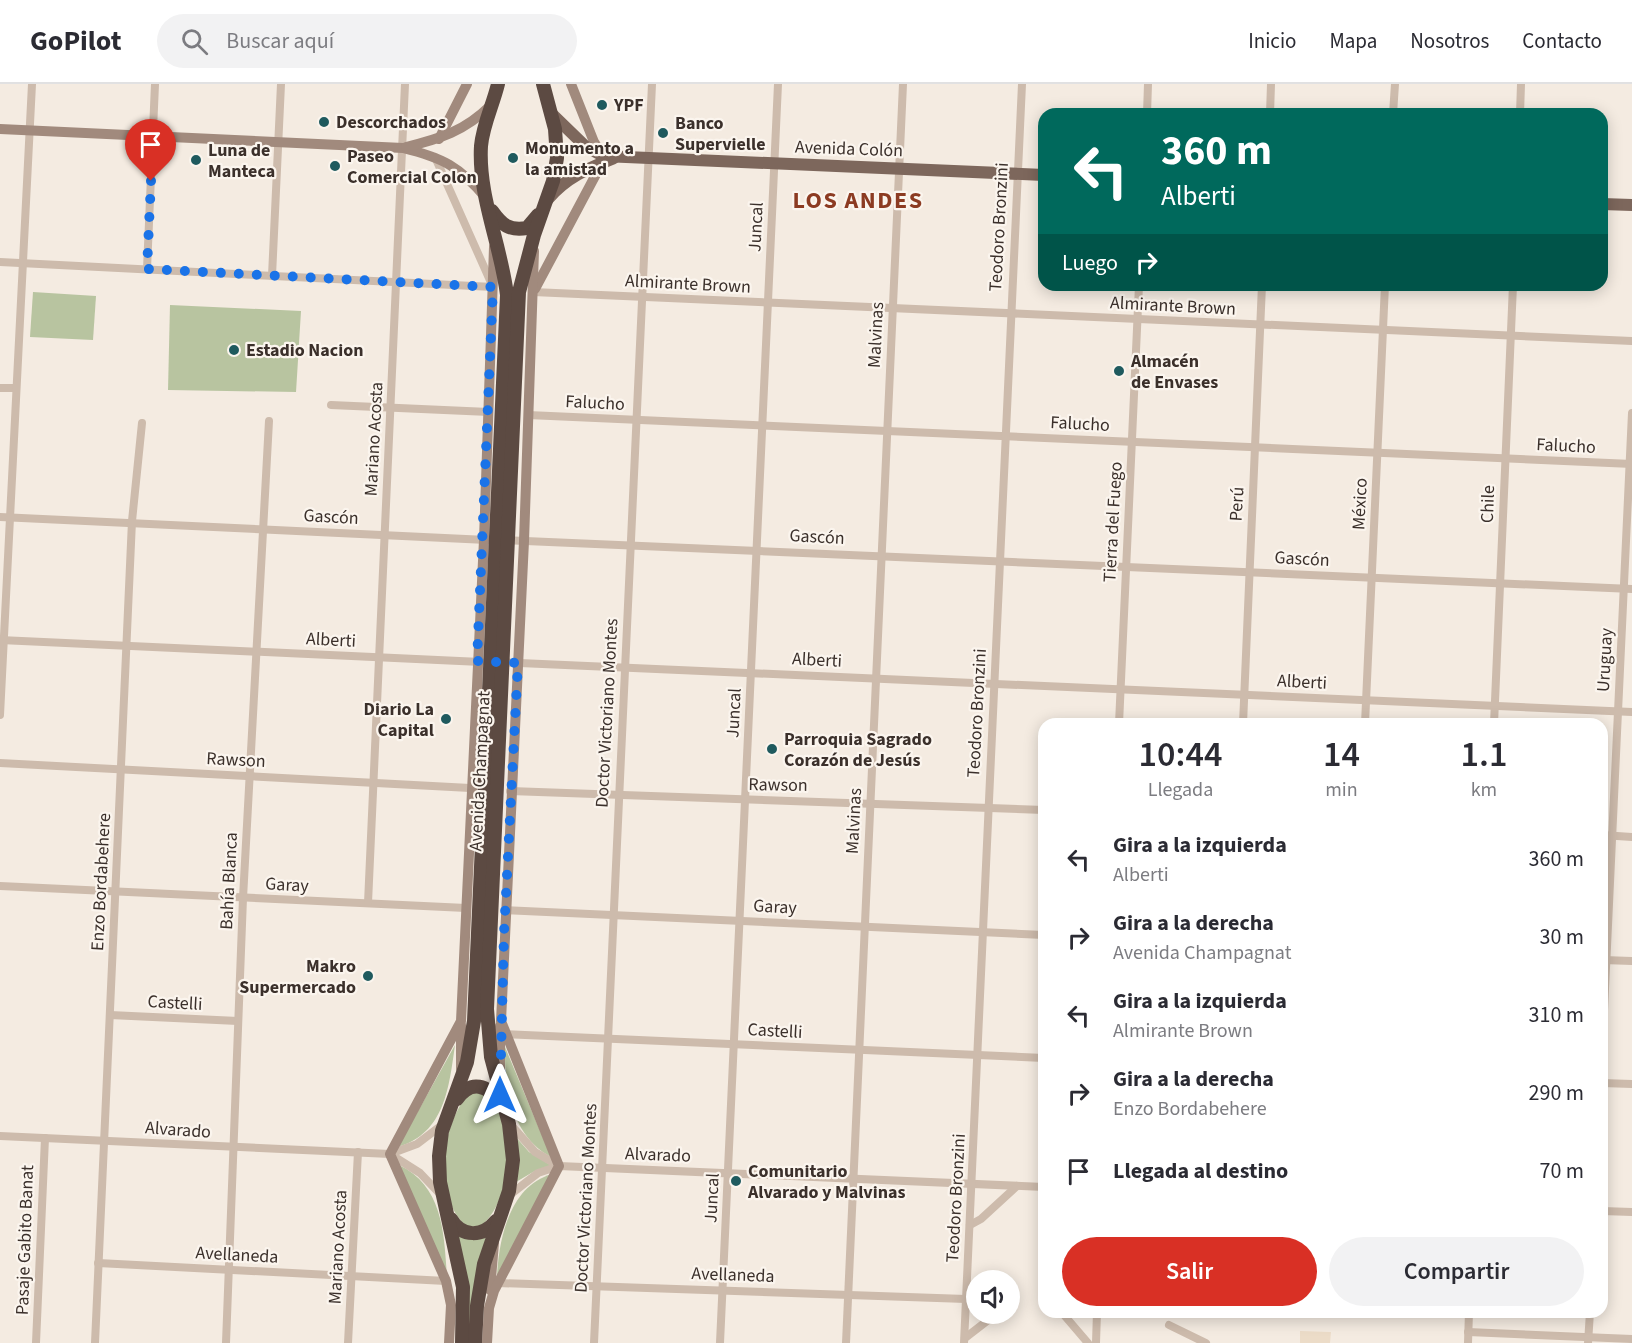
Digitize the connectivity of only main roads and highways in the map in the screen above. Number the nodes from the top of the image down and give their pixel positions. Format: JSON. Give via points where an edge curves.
{"nodes":[{"id":1,"x":498,"y":84,"type":"edge"},
{"id":2,"x":507,"y":84,"type":"edge"},
{"id":3,"x":532,"y":84,"type":"edge"},
{"id":4,"x":543,"y":84,"type":"edge"},
{"id":5,"x":493,"y":102,"type":"junction"},
{"id":6,"x":549,"y":107,"type":"junction"},
{"id":7,"x":602,"y":159,"type":"junction"},
{"id":8,"x":1038,"y":175,"type":"edge"},
{"id":9,"x":487,"y":202,"type":"junction"},
{"id":10,"x":546,"y":203,"type":"junction"},
{"id":11,"x":1608,"y":204,"type":"edge"},
{"id":12,"x":1632,"y":205,"type":"edge"},
{"id":13,"x":496,"y":540,"type":"junction"},
{"id":14,"x":490,"y":662,"type":"junction"},
{"id":15,"x":449,"y":1112,"type":"junction"},
{"id":16,"x":506,"y":1115,"type":"junction"},
{"id":17,"x":504,"y":1207,"type":"junction"},
{"id":18,"x":448,"y":1212,"type":"junction"},
{"id":19,"x":462,"y":1343,"type":"edge"},
{"id":20,"x":475,"y":1343,"type":"edge"}],
"edges":[{"from":1,"to":5,"type":"highway","name":"Avenida Champagnat"},
{"from":2,"to":5,"type":"highway","name":"Avenida Colón"},
{"from":3,"to":6,"type":"highway"},
{"from":4,"to":6,"type":"highway","name":"Avenida Champagnat"},
{"from":5,"to":9,"type":"highway","name":"Avenida Champagnat","via":[[481,146]]},
{"from":6,"to":7,"type":"main road"},
{"from":6,"to":10,"type":"highway","name":"Avenida Champagnat","via":[[557,158]]},
{"from":7,"to":8,"type":"main road","name":"Avenida Colón"},
{"from":7,"to":10,"type":"main road","name":"Avenida Colón","via":[[569,178]]},
{"from":9,"to":10,"type":"highway","name":"Avenida Colón","via":[[502,225],[514,230],[527,228]]},
{"from":9,"to":13,"type":"highway","name":"Avenida Champagnat","via":[[507,295]]},
{"from":10,"to":13,"type":"highway","name":"Avenida Champagnat","via":[[519,292]]},
{"from":11,"to":12,"type":"main road"},
{"from":13,"to":14,"type":"highway","name":"Avenida Champagnat"},
{"from":14,"to":15,"type":"highway","name":"Avenida Champagnat","via":[[474,1021],[459,1090]]},
{"from":14,"to":16,"type":"highway","name":"Avenida Champagnat","via":[[487,1009],[491,1057]]},
{"from":15,"to":16,"type":"highway","via":[[464,1091],[481,1086],[492,1092]]},
{"from":15,"to":18,"type":"highway","name":"Avenida Champagnat","via":[[439,1169]]},
{"from":16,"to":17,"type":"highway","name":"Avenida Champagnat","via":[[513,1160]]},
{"from":17,"to":18,"type":"highway","via":[[489,1229],[472,1234],[456,1227]]},
{"from":17,"to":20,"type":"highway","name":"Avenida Champagnat","via":[[479,1287]]},
{"from":18,"to":19,"type":"highway","name":"Avenida Champagnat","via":[[463,1287]]}]}
